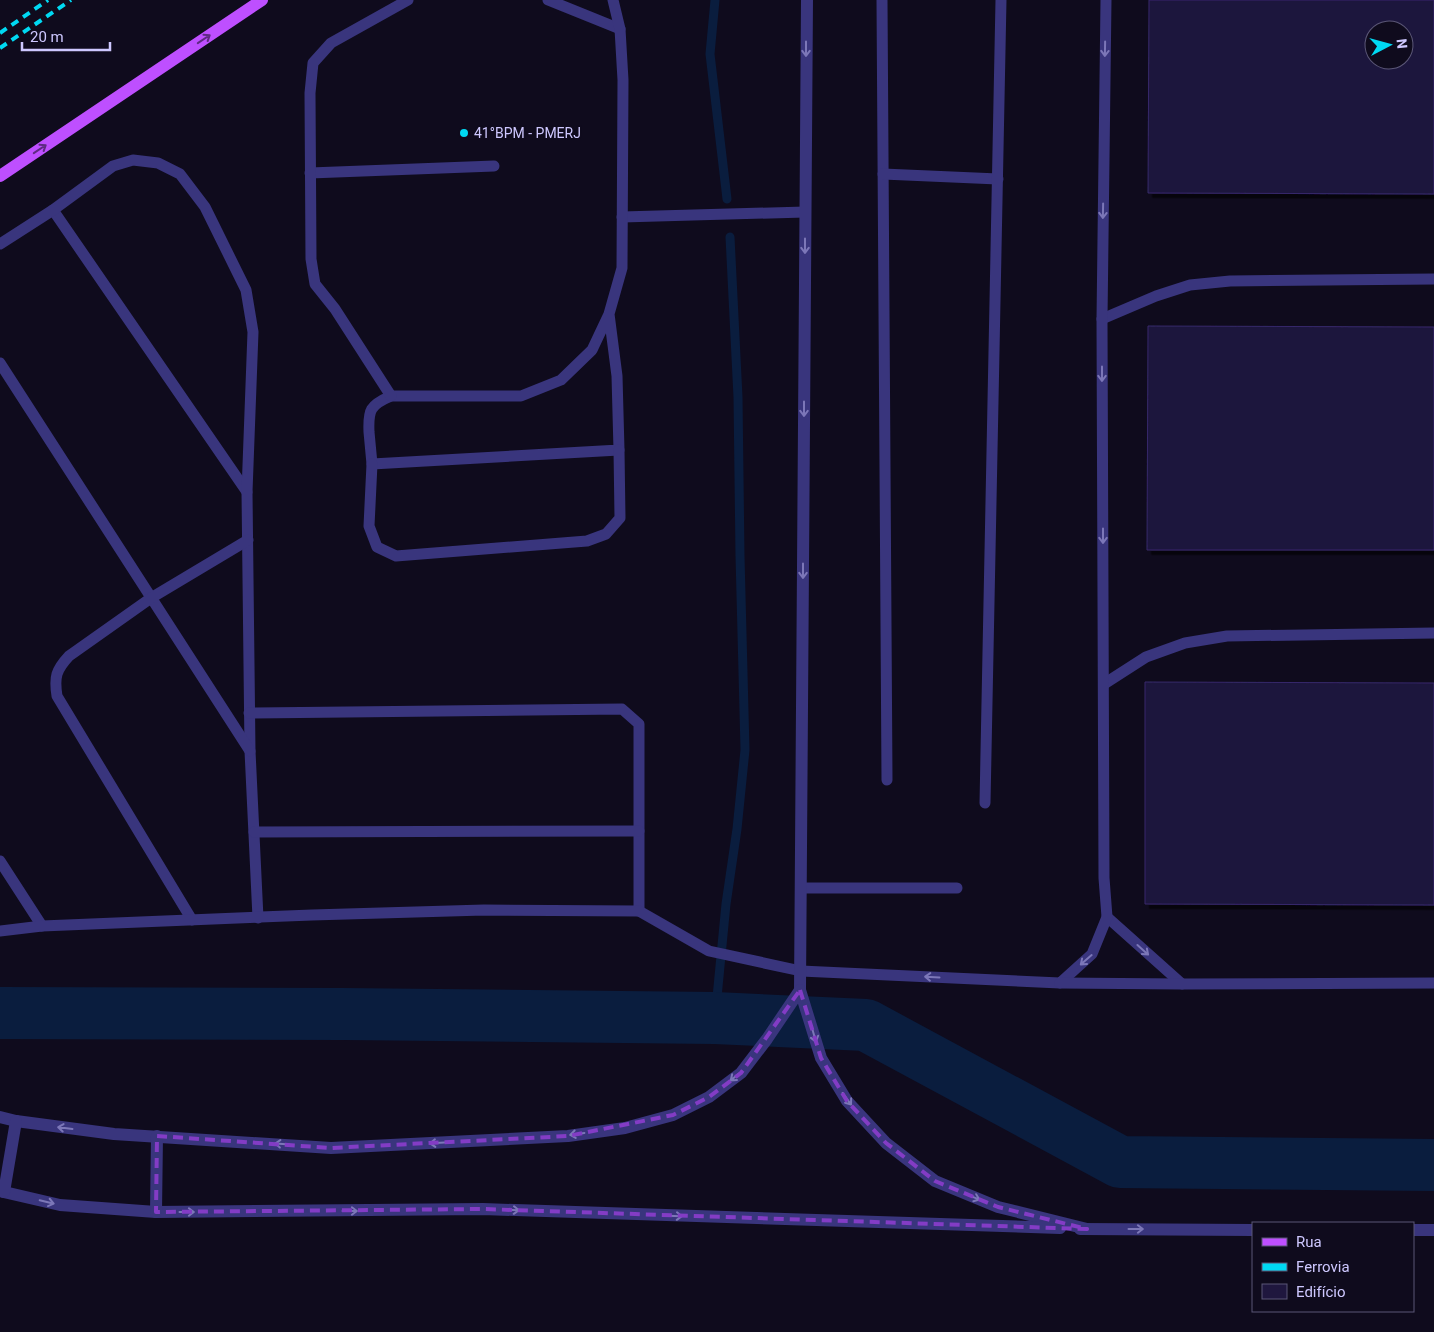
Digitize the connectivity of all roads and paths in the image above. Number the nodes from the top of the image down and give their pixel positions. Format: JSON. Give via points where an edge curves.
{"nodes":[{"id":1,"x":262,"y":0,"type":"edge"},
{"id":2,"x":408,"y":0,"type":"edge"},
{"id":3,"x":548,"y":0,"type":"edge"},
{"id":4,"x":613,"y":0,"type":"edge"},
{"id":5,"x":807,"y":0,"type":"edge"},
{"id":6,"x":882,"y":0,"type":"edge"},
{"id":7,"x":1002,"y":0,"type":"edge"},
{"id":8,"x":1106,"y":0,"type":"edge"},
{"id":9,"x":620,"y":29,"type":"junction"},
{"id":10,"x":494,"y":166,"type":"dead end"},
{"id":11,"x":310,"y":173,"type":"junction"},
{"id":12,"x":883,"y":174,"type":"junction"},
{"id":13,"x":0,"y":176,"type":"edge"},
{"id":14,"x":998,"y":179,"type":"junction"},
{"id":15,"x":53,"y":210,"type":"junction"},
{"id":16,"x":805,"y":212,"type":"junction"},
{"id":17,"x":622,"y":217,"type":"junction"},
{"id":18,"x":0,"y":244,"type":"edge"},
{"id":19,"x":1434,"y":279,"type":"edge"},
{"id":20,"x":610,"y":314,"type":"junction"},
{"id":21,"x":1102,"y":319,"type":"junction"},
{"id":22,"x":0,"y":363,"type":"edge"},
{"id":23,"x":391,"y":396,"type":"junction"},
{"id":24,"x":619,"y":450,"type":"junction"},
{"id":25,"x":372,"y":464,"type":"junction"},
{"id":26,"x":247,"y":492,"type":"junction"},
{"id":27,"x":248,"y":540,"type":"junction"},
{"id":28,"x":151,"y":598,"type":"junction"},
{"id":29,"x":1434,"y":633,"type":"edge"},
{"id":30,"x":1104,"y":684,"type":"junction"},
{"id":31,"x":249,"y":713,"type":"junction"},
{"id":32,"x":250,"y":751,"type":"junction"},
{"id":33,"x":887,"y":780,"type":"dead end"},
{"id":34,"x":985,"y":803,"type":"dead end"},
{"id":35,"x":639,"y":831,"type":"junction"},
{"id":36,"x":254,"y":832,"type":"junction"},
{"id":37,"x":0,"y":861,"type":"edge"},
{"id":38,"x":801,"y":888,"type":"junction"},
{"id":39,"x":956,"y":888,"type":"dead end"},
{"id":40,"x":639,"y":911,"type":"junction"},
{"id":41,"x":1107,"y":917,"type":"junction"},
{"id":42,"x":258,"y":918,"type":"junction"},
{"id":43,"x":192,"y":920,"type":"junction"},
{"id":44,"x":42,"y":926,"type":"junction"},
{"id":45,"x":0,"y":931,"type":"edge"},
{"id":46,"x":801,"y":971,"type":"junction"},
{"id":47,"x":1060,"y":983,"type":"junction"},
{"id":48,"x":1434,"y":983,"type":"edge"},
{"id":49,"x":1182,"y":984,"type":"junction"},
{"id":50,"x":800,"y":990,"type":"junction"},
{"id":51,"x":0,"y":1117,"type":"edge"},
{"id":52,"x":16,"y":1121,"type":"junction"},
{"id":53,"x":157,"y":1136,"type":"junction"},
{"id":54,"x":2,"y":1191,"type":"edge"},
{"id":55,"x":156,"y":1212,"type":"junction"},
{"id":56,"x":1087,"y":1229,"type":"junction"},
{"id":57,"x":1252,"y":1230,"type":"edge"},
{"id":58,"x":1414,"y":1230,"type":"edge"},
{"id":59,"x":1434,"y":1230,"type":"edge"}],
"edges":[{"from":13,"to":1,"type":"main road","one_way":true},
{"from":2,"to":11,"type":"lane","via":[[331,43],[313,63]]},
{"from":3,"to":9,"type":"lane"},
{"from":4,"to":9,"type":"lane"},
{"from":5,"to":16,"type":"street","one_way":true},
{"from":6,"to":12,"type":"lane"},
{"from":7,"to":14,"type":"lane"},
{"from":8,"to":21,"type":"lane","one_way":true},
{"from":9,"to":17,"type":"lane"},
{"from":10,"to":11,"type":"lane"},
{"from":11,"to":23,"type":"lane","via":[[310,259],[315,284]]},
{"from":12,"to":14,"type":"lane"},
{"from":12,"to":33,"type":"lane"},
{"from":14,"to":34,"type":"lane"},
{"from":15,"to":18,"type":"lane"},
{"from":15,"to":26,"type":"lane"},
{"from":15,"to":26,"type":"lane","via":[[113,166],[133,160],[158,163],[180,174],[206,207],[246,290],[253,332]]},
{"from":16,"to":17,"type":"lane"},
{"from":16,"to":38,"type":"street","one_way":true},
{"from":17,"to":20,"type":"lane","via":[[622,268]]},
{"from":19,"to":21,"type":"lane","via":[[1230,280],[1190,285]]},
{"from":20,"to":23,"type":"lane","via":[[592,350],[561,380],[521,396]]},
{"from":20,"to":24,"type":"lane","via":[[617,376]]},
{"from":21,"to":30,"type":"lane","one_way":true},
{"from":22,"to":28,"type":"lane"},
{"from":23,"to":25,"type":"lane","via":[[373,407],[368,416]]},
{"from":24,"to":25,"type":"lane"},
{"from":24,"to":25,"type":"lane","via":[[620,518],[606,534],[588,542],[396,556],[377,547],[369,526]]},
{"from":26,"to":27,"type":"lane"},
{"from":27,"to":28,"type":"lane"},
{"from":27,"to":31,"type":"lane"},
{"from":28,"to":32,"type":"lane"},
{"from":28,"to":43,"type":"lane","via":[[70,656],[58,667],[55,683],[57,696]]},
{"from":29,"to":30,"type":"lane","via":[[1227,636],[1185,643],[1146,657]]},
{"from":30,"to":41,"type":"lane"},
{"from":31,"to":32,"type":"lane"},
{"from":31,"to":35,"type":"lane","via":[[622,708],[639,724]]},
{"from":32,"to":36,"type":"lane"},
{"from":35,"to":36,"type":"lane"},
{"from":35,"to":40,"type":"lane"},
{"from":36,"to":42,"type":"lane"},
{"from":37,"to":44,"type":"lane"},
{"from":38,"to":39,"type":"lane"},
{"from":38,"to":46,"type":"street"},
{"from":40,"to":42,"type":"lane","via":[[484,910]]},
{"from":40,"to":46,"type":"lane","via":[[709,951]]},
{"from":41,"to":47,"type":"lane","one_way":true,"via":[[1092,954]]},
{"from":41,"to":49,"type":"lane","one_way":true},
{"from":42,"to":43,"type":"lane"},
{"from":43,"to":44,"type":"lane"},
{"from":44,"to":45,"type":"lane"},
{"from":47,"to":46,"type":"lane","one_way":true},
{"from":46,"to":50,"type":"street"},
{"from":47,"to":49,"type":"lane"},
{"from":48,"to":49,"type":"lane"},
{"from":50,"to":53,"type":"street","one_way":true,"via":[[740,1073],[709,1097],[673,1115],[625,1128],[568,1136],[331,1148]]},
{"from":50,"to":56,"type":"street","one_way":true,"via":[[820,1058],[848,1100],[886,1143],[935,1181],[998,1207]]},
{"from":51,"to":52,"type":"street"},
{"from":53,"to":52,"type":"street","one_way":true,"via":[[114,1134]]},
{"from":52,"to":54,"type":"street"},
{"from":53,"to":55,"type":"street"},
{"from":54,"to":55,"type":"street","one_way":true,"via":[[60,1205]]},
{"from":55,"to":56,"type":"street","one_way":true,"via":[[483,1209]]},
{"from":56,"to":57,"type":"street","one_way":true},
{"from":58,"to":59,"type":"street"}]}
